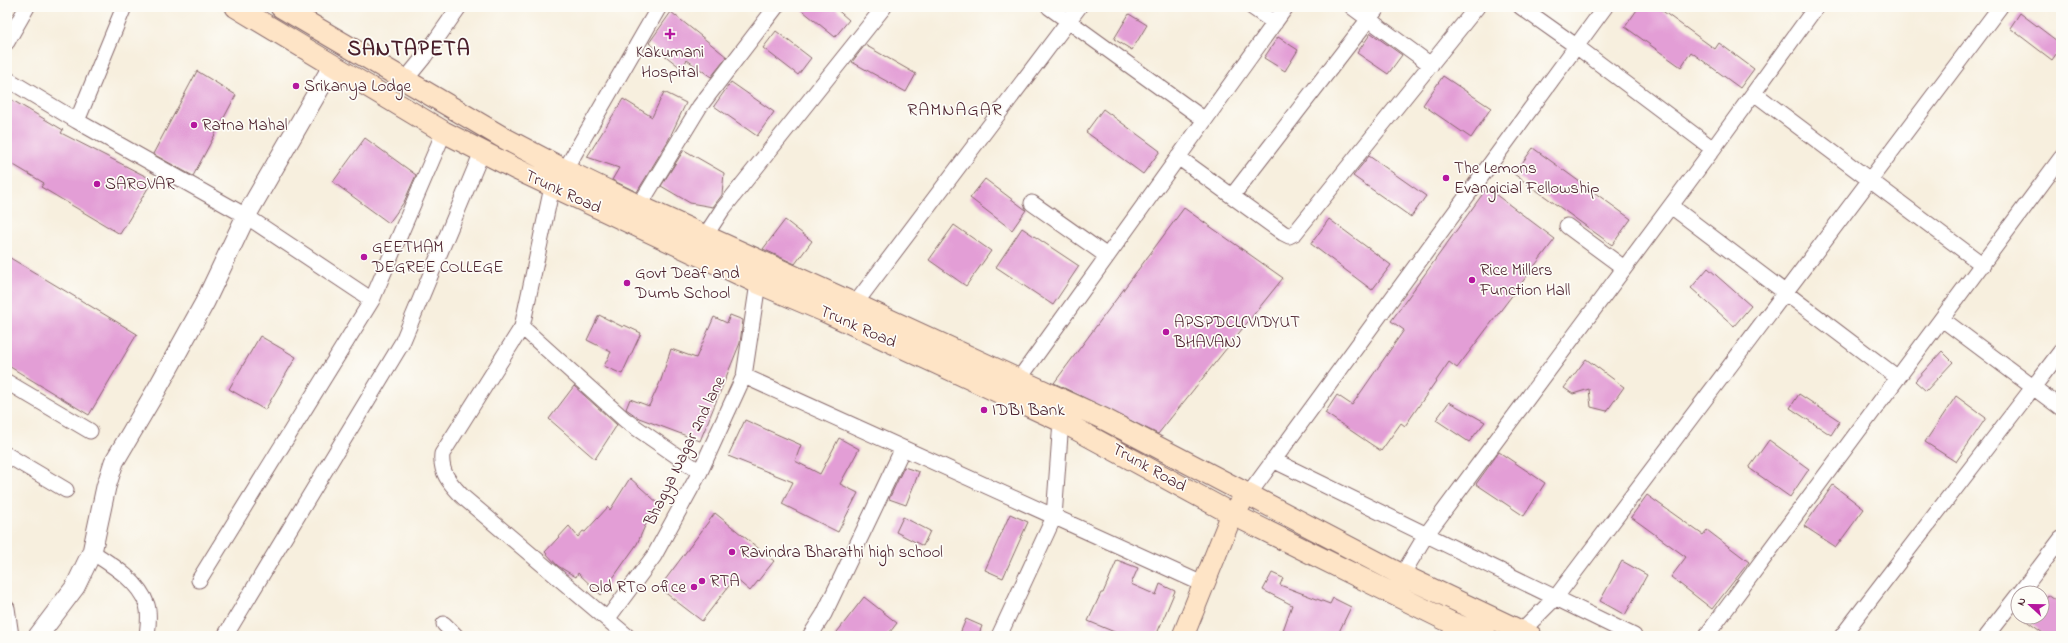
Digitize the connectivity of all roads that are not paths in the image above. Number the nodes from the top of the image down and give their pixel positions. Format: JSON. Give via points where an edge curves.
{"nodes":[{"id":1,"x":27,"y":7,"type":"edge"},
{"id":2,"x":124,"y":7,"type":"edge"},
{"id":3,"x":236,"y":7,"type":"edge"},
{"id":4,"x":281,"y":7,"type":"edge"},
{"id":5,"x":459,"y":7,"type":"edge"},
{"id":6,"x":659,"y":7,"type":"edge"},
{"id":7,"x":776,"y":7,"type":"edge"},
{"id":8,"x":884,"y":7,"type":"edge"},
{"id":9,"x":1049,"y":7,"type":"edge"},
{"id":10,"x":1079,"y":7,"type":"edge"},
{"id":11,"x":1252,"y":7,"type":"edge"},
{"id":12,"x":1286,"y":7,"type":"edge"},
{"id":13,"x":1352,"y":7,"type":"edge"},
{"id":14,"x":1378,"y":7,"type":"edge"},
{"id":15,"x":1477,"y":7,"type":"edge"},
{"id":16,"x":1522,"y":7,"type":"edge"},
{"id":17,"x":1605,"y":7,"type":"edge"},
{"id":18,"x":1816,"y":7,"type":"edge"},
{"id":19,"x":2000,"y":7,"type":"edge"},
{"id":20,"x":1369,"y":19,"type":"junction"},
{"id":21,"x":1069,"y":21,"type":"junction"},
{"id":22,"x":1274,"y":23,"type":"junction"},
{"id":23,"x":7,"y":42,"type":"edge"},
{"id":24,"x":344,"y":44,"type":"junction"},
{"id":25,"x":1576,"y":46,"type":"junction"},
{"id":26,"x":1431,"y":65,"type":"junction"},
{"id":27,"x":332,"y":66,"type":"junction"},
{"id":28,"x":7,"y":79,"type":"edge"},
{"id":29,"x":406,"y":79,"type":"junction"},
{"id":30,"x":1754,"y":93,"type":"junction"},
{"id":31,"x":1205,"y":120,"type":"junction"},
{"id":32,"x":77,"y":121,"type":"junction"},
{"id":33,"x":444,"y":132,"type":"junction"},
{"id":34,"x":1713,"y":149,"type":"junction"},
{"id":35,"x":482,"y":152,"type":"junction"},
{"id":36,"x":1178,"y":157,"type":"junction"},
{"id":37,"x":2061,"y":158,"type":"edge"},
{"id":38,"x":565,"y":170,"type":"junction"},
{"id":39,"x":1870,"y":180,"type":"junction"},
{"id":40,"x":552,"y":186,"type":"junction"},
{"id":41,"x":1232,"y":196,"type":"junction"},
{"id":42,"x":1032,"y":203,"type":"dead end"},
{"id":43,"x":639,"y":206,"type":"junction"},
{"id":44,"x":1670,"y":206,"type":"junction"},
{"id":45,"x":246,"y":216,"type":"junction"},
{"id":46,"x":1567,"y":226,"type":"dead end"},
{"id":47,"x":705,"y":236,"type":"junction"},
{"id":48,"x":1107,"y":256,"type":"junction"},
{"id":49,"x":768,"y":264,"type":"junction"},
{"id":50,"x":1983,"y":265,"type":"junction"},
{"id":51,"x":1624,"y":268,"type":"junction"},
{"id":52,"x":758,"y":282,"type":"junction"},
{"id":53,"x":1785,"y":293,"type":"junction"},
{"id":54,"x":372,"y":300,"type":"junction"},
{"id":55,"x":855,"y":304,"type":"junction"},
{"id":56,"x":1942,"y":319,"type":"junction"},
{"id":57,"x":522,"y":327,"type":"junction"},
{"id":58,"x":2061,"y":351,"type":"edge"},
{"id":59,"x":744,"y":376,"type":"junction"},
{"id":60,"x":1898,"y":378,"type":"junction"},
{"id":61,"x":1020,"y":379,"type":"junction"},
{"id":62,"x":7,"y":382,"type":"edge"},
{"id":63,"x":2033,"y":386,"type":"junction"},
{"id":64,"x":2061,"y":408,"type":"edge"},
{"id":65,"x":1061,"y":421,"type":"junction"},
{"id":66,"x":90,"y":431,"type":"dead end"},
{"id":67,"x":904,"y":448,"type":"junction"},
{"id":68,"x":7,"y":455,"type":"edge"},
{"id":69,"x":1273,"y":460,"type":"junction"},
{"id":70,"x":700,"y":472,"type":"junction"},
{"id":71,"x":66,"y":490,"type":"dead end"},
{"id":72,"x":1249,"y":494,"type":"junction"},
{"id":73,"x":1232,"y":514,"type":"junction"},
{"id":74,"x":1054,"y":517,"type":"junction"},
{"id":75,"x":1426,"y":535,"type":"junction"},
{"id":76,"x":2061,"y":539,"type":"edge"},
{"id":77,"x":92,"y":552,"type":"junction"},
{"id":78,"x":1402,"y":575,"type":"junction"},
{"id":79,"x":199,"y":580,"type":"dead end"},
{"id":80,"x":1205,"y":585,"type":"junction"},
{"id":81,"x":2026,"y":585,"type":"edge"},
{"id":82,"x":1556,"y":597,"type":"junction"},
{"id":83,"x":2010,"y":605,"type":"edge"},
{"id":84,"x":8,"y":616,"type":"edge"},
{"id":85,"x":608,"y":618,"type":"junction"},
{"id":86,"x":444,"y":624,"type":"dead end"},
{"id":87,"x":1526,"y":634,"type":"edge"},
{"id":88,"x":11,"y":636,"type":"edge"},
{"id":89,"x":38,"y":636,"type":"edge"},
{"id":90,"x":148,"y":636,"type":"edge"},
{"id":91,"x":226,"y":636,"type":"edge"},
{"id":92,"x":456,"y":636,"type":"edge"},
{"id":93,"x":627,"y":636,"type":"edge"},
{"id":94,"x":810,"y":636,"type":"edge"},
{"id":95,"x":999,"y":636,"type":"edge"},
{"id":96,"x":1183,"y":636,"type":"edge"},
{"id":97,"x":1486,"y":636,"type":"edge"},
{"id":98,"x":1634,"y":636,"type":"edge"},
{"id":99,"x":1706,"y":636,"type":"edge"},
{"id":100,"x":1842,"y":636,"type":"edge"},
{"id":101,"x":1986,"y":636,"type":"edge"}],
"edges":[{"from":1,"to":23,"type":"street"},
{"from":2,"to":32,"type":"street"},
{"from":3,"to":27,"type":"main road","name":"Trunk Road"},
{"from":4,"to":24,"type":"main road"},
{"from":5,"to":29,"type":"street","via":[[424,58]]},
{"from":6,"to":38,"type":"street"},
{"from":7,"to":43,"type":"street","via":[[700,106]]},
{"from":8,"to":47,"type":"street","via":[[722,210]]},
{"from":9,"to":21,"type":"street"},
{"from":10,"to":21,"type":"street"},
{"from":11,"to":22,"type":"street"},
{"from":12,"to":22,"type":"street"},
{"from":13,"to":20,"type":"street"},
{"from":14,"to":20,"type":"street"},
{"from":15,"to":26,"type":"street"},
{"from":16,"to":25,"type":"street"},
{"from":17,"to":25,"type":"street"},
{"from":18,"to":30,"type":"street"},
{"from":19,"to":39,"type":"street"},
{"from":20,"to":26,"type":"street"},
{"from":20,"to":41,"type":"street"},
{"from":21,"to":31,"type":"street"},
{"from":21,"to":55,"type":"street"},
{"from":22,"to":31,"type":"street"},
{"from":24,"to":27,"type":"street"},
{"from":24,"to":29,"type":"main road"},
{"from":25,"to":34,"type":"street"},
{"from":25,"to":69,"type":"street"},
{"from":26,"to":41,"type":"street","via":[[1295,233],[1289,236],[1283,233]]},
{"from":27,"to":33,"type":"main road","name":"Trunk Road"},
{"from":27,"to":45,"type":"street"},
{"from":28,"to":32,"type":"street"},
{"from":29,"to":38,"type":"main road","via":[[495,133]]},
{"from":30,"to":34,"type":"street"},
{"from":30,"to":39,"type":"street"},
{"from":31,"to":36,"type":"street"},
{"from":32,"to":45,"type":"street"},
{"from":33,"to":35,"type":"main road","name":"Trunk Road"},
{"from":33,"to":54,"type":"street"},
{"from":34,"to":44,"type":"street"},
{"from":35,"to":40,"type":"main road","name":"Trunk Road"},
{"from":35,"to":91,"type":"street","via":[[402,343]]},
{"from":36,"to":41,"type":"street"},
{"from":36,"to":48,"type":"street"},
{"from":37,"to":50,"type":"street"},
{"from":38,"to":43,"type":"main road"},
{"from":39,"to":50,"type":"street"},
{"from":39,"to":53,"type":"street"},
{"from":40,"to":52,"type":"main road","name":"Trunk Road"},
{"from":40,"to":57,"type":"street"},
{"from":42,"to":48,"type":"street"},
{"from":43,"to":47,"type":"main road"},
{"from":44,"to":51,"type":"street"},
{"from":44,"to":53,"type":"street"},
{"from":45,"to":54,"type":"street"},
{"from":45,"to":77,"type":"street","via":[[205,302],[114,462]]},
{"from":46,"to":51,"type":"street"},
{"from":47,"to":49,"type":"main road"},
{"from":48,"to":61,"type":"street"},
{"from":49,"to":52,"type":"street","name":"Bhagya Nagar 2nd lane"},
{"from":49,"to":55,"type":"main road"},
{"from":50,"to":56,"type":"street"},
{"from":51,"to":75,"type":"street"},
{"from":52,"to":59,"type":"street","name":"Bhagya Nagar 2nd lane"},
{"from":52,"to":65,"type":"main road","name":"Trunk Road"},
{"from":53,"to":60,"type":"street"},
{"from":53,"to":82,"type":"street"},
{"from":54,"to":79,"type":"street"},
{"from":55,"to":61,"type":"main road"},
{"from":56,"to":60,"type":"street"},
{"from":56,"to":63,"type":"street"},
{"from":57,"to":70,"type":"street","via":[[626,420]]},
{"from":57,"to":85,"type":"street","via":[[442,454],[443,473],[463,497]]},
{"from":58,"to":63,"type":"street"},
{"from":59,"to":67,"type":"street"},
{"from":59,"to":70,"type":"street","name":"Bhagya Nagar 2nd lane"},
{"from":60,"to":99,"type":"street"},
{"from":61,"to":72,"type":"main road"},
{"from":62,"to":66,"type":"street"},
{"from":63,"to":64,"type":"street"},
{"from":63,"to":100,"type":"street"},
{"from":65,"to":73,"type":"main road","name":"Trunk Road"},
{"from":65,"to":74,"type":"street"},
{"from":67,"to":74,"type":"street"},
{"from":67,"to":94,"type":"street"},
{"from":68,"to":71,"type":"street"},
{"from":69,"to":72,"type":"street"},
{"from":69,"to":75,"type":"street"},
{"from":70,"to":85,"type":"street","name":"Bhagya Nagar 2nd lane","via":[[654,556]]},
{"from":72,"to":73,"type":"main road"},
{"from":72,"to":78,"type":"main road"},
{"from":73,"to":80,"type":"main road"},
{"from":73,"to":97,"type":"main road","name":"Trunk Road","via":[[1450,622]]},
{"from":74,"to":80,"type":"street"},
{"from":74,"to":95,"type":"street"},
{"from":75,"to":78,"type":"street"},
{"from":75,"to":82,"type":"street"},
{"from":76,"to":81,"type":"street"},
{"from":77,"to":89,"type":"street","via":[[75,588]]},
{"from":77,"to":90,"type":"street","via":[[114,567],[139,590],[148,615]]},
{"from":78,"to":87,"type":"main road"},
{"from":80,"to":96,"type":"main road"},
{"from":82,"to":87,"type":"street"},
{"from":82,"to":98,"type":"street"},
{"from":83,"to":101,"type":"street"},
{"from":84,"to":88,"type":"street"},
{"from":85,"to":93,"type":"street"},
{"from":86,"to":92,"type":"street"}]}
